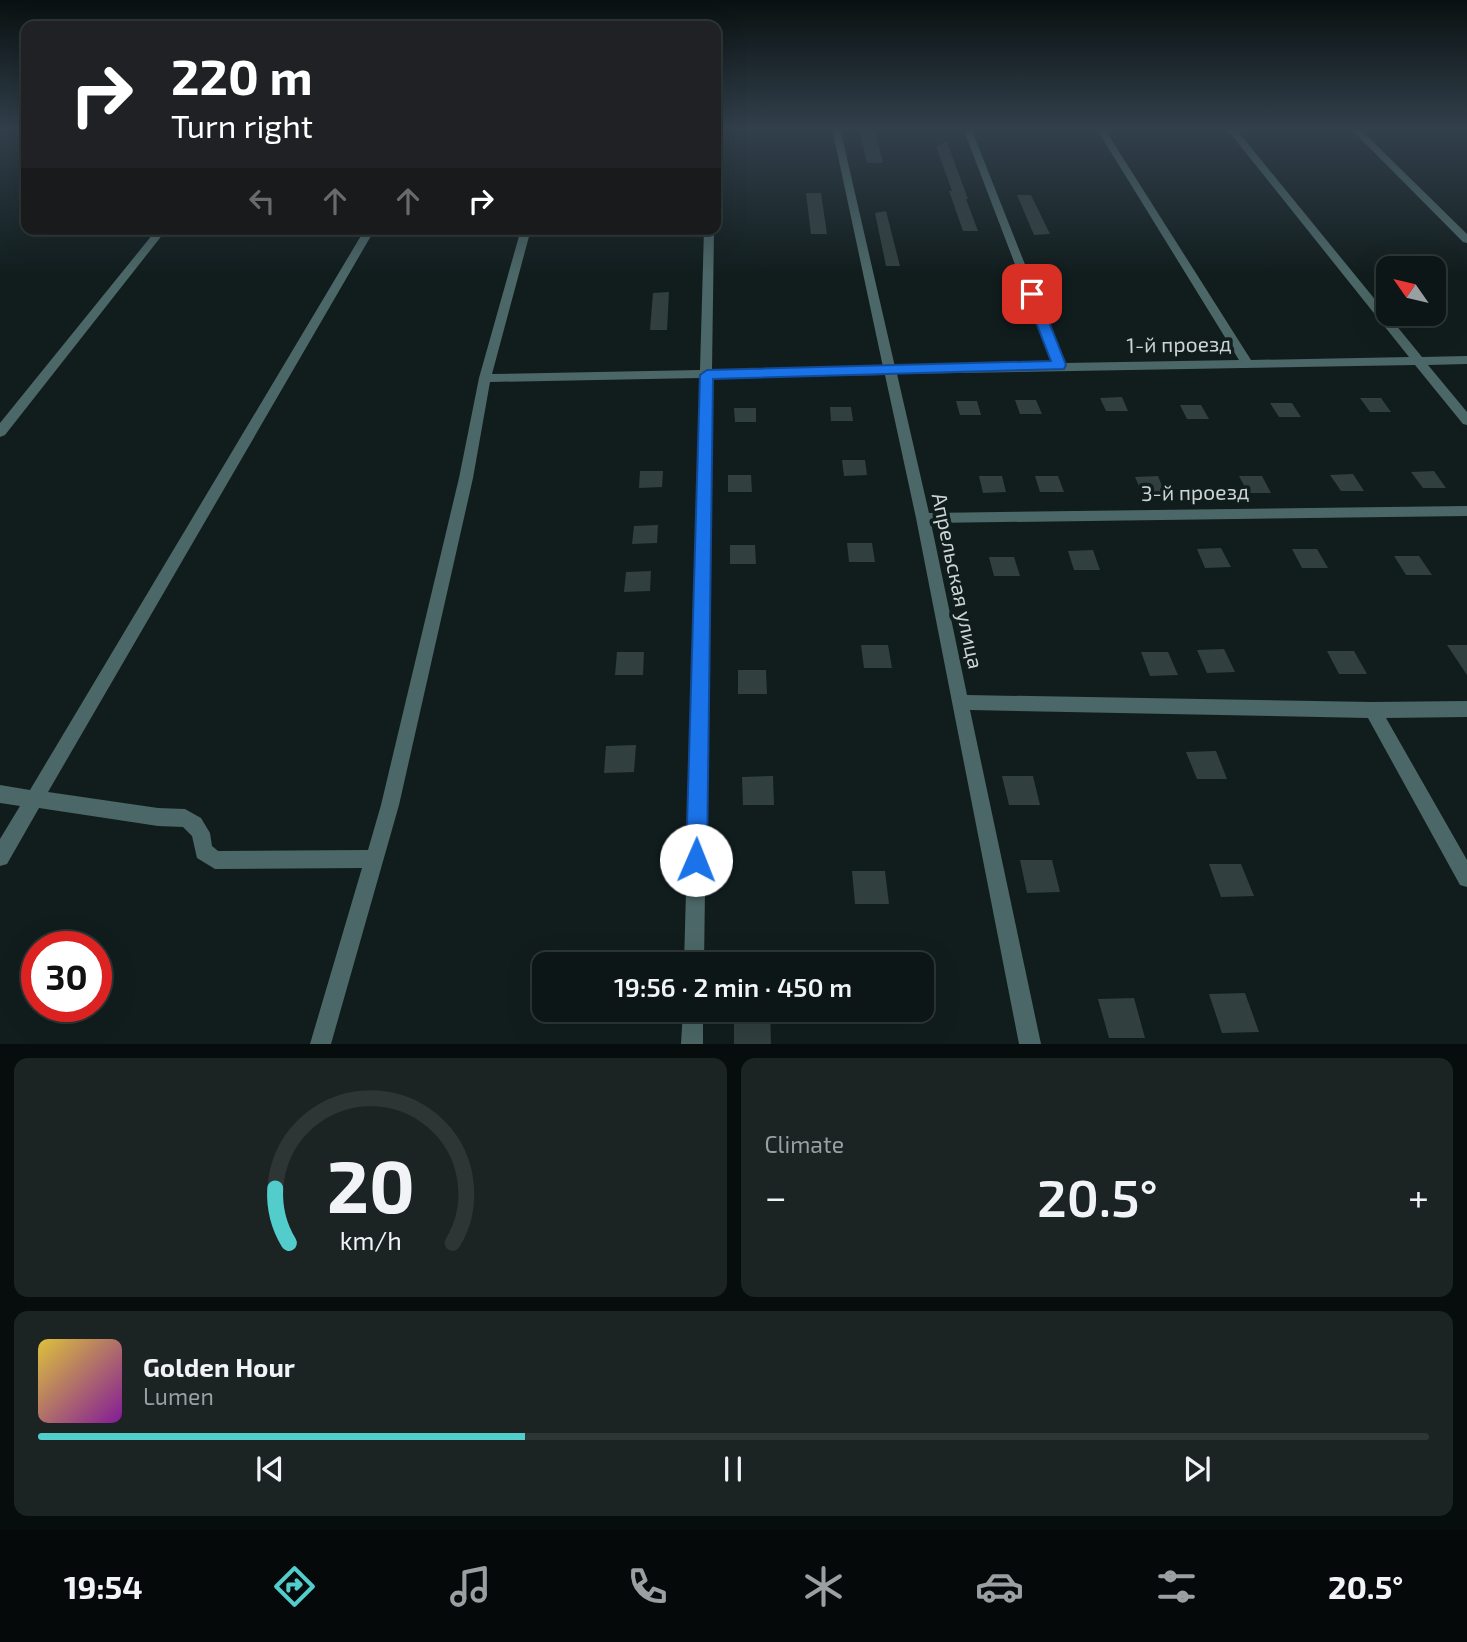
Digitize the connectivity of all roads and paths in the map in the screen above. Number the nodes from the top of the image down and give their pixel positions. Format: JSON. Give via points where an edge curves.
{"nodes":[{"id":1,"x":847,"y":177,"type":"edge"},
{"id":2,"x":986,"y":177,"type":"edge"},
{"id":3,"x":1130,"y":177,"type":"edge"},
{"id":4,"x":1269,"y":177,"type":"edge"},
{"id":5,"x":1403,"y":177,"type":"edge"},
{"id":6,"x":157,"y":235,"type":"edge"},
{"id":7,"x":366,"y":235,"type":"edge"},
{"id":8,"x":524,"y":235,"type":"edge"},
{"id":9,"x":709,"y":235,"type":"edge"},
{"id":10,"x":1467,"y":240,"type":"edge"},
{"id":11,"x":1415,"y":359,"type":"junction"},
{"id":12,"x":1467,"y":360,"type":"edge"},
{"id":13,"x":1247,"y":363,"type":"junction"},
{"id":14,"x":1059,"y":365,"type":"junction"},
{"id":15,"x":891,"y":371,"type":"junction"},
{"id":16,"x":707,"y":375,"type":"junction"},
{"id":17,"x":485,"y":378,"type":"junction"},
{"id":18,"x":1467,"y":421,"type":"edge"},
{"id":19,"x":0,"y":432,"type":"edge"},
{"id":20,"x":1467,"y":511,"type":"edge"},
{"id":21,"x":923,"y":518,"type":"junction"},
{"id":22,"x":960,"y":702,"type":"junction"},
{"id":23,"x":1467,"y":709,"type":"edge"},
{"id":24,"x":1373,"y":710,"type":"junction"},
{"id":25,"x":0,"y":794,"type":"edge"},
{"id":26,"x":33,"y":799,"type":"junction"},
{"id":27,"x":0,"y":857,"type":"edge"},
{"id":28,"x":374,"y":859,"type":"junction"},
{"id":29,"x":1467,"y":878,"type":"edge"},
{"id":30,"x":694,"y":952,"type":"edge"},
{"id":31,"x":693,"y":1022,"type":"edge"},
{"id":32,"x":320,"y":1044,"type":"edge"},
{"id":33,"x":692,"y":1044,"type":"edge"},
{"id":34,"x":1030,"y":1044,"type":"edge"}],
"edges":[{"from":1,"to":15,"type":"street","name":"Апрельская улица"},
{"from":2,"to":14,"type":"street"},
{"from":3,"to":13,"type":"street"},
{"from":4,"to":11,"type":"street"},
{"from":5,"to":10,"type":"street"},
{"from":6,"to":19,"type":"street"},
{"from":7,"to":26,"type":"street"},
{"from":8,"to":17,"type":"street"},
{"from":9,"to":16,"type":"street"},
{"from":11,"to":12,"type":"street","name":"1-й проезд"},
{"from":11,"to":13,"type":"street","name":"1-й проезд"},
{"from":11,"to":18,"type":"street"},
{"from":13,"to":14,"type":"street","name":"1-й проезд"},
{"from":14,"to":15,"type":"street","name":"1-й проезд"},
{"from":15,"to":16,"type":"street","name":"1-й проезд"},
{"from":15,"to":21,"type":"street","name":"Апрельская улица"},
{"from":16,"to":17,"type":"street","name":"1-й проезд"},
{"from":16,"to":30,"type":"street"},
{"from":17,"to":28,"type":"street","via":[[466,478]]},
{"from":20,"to":21,"type":"street","name":"3-й проезд"},
{"from":21,"to":22,"type":"street","name":"Апрельская улица"},
{"from":22,"to":24,"type":"street"},
{"from":22,"to":34,"type":"street","name":"Апрельская улица"},
{"from":23,"to":24,"type":"street"},
{"from":24,"to":29,"type":"street"},
{"from":25,"to":26,"type":"street"},
{"from":26,"to":27,"type":"street"},
{"from":26,"to":28,"type":"street","via":[[185,818],[195,824],[204,851],[215,860]]},
{"from":28,"to":32,"type":"street"},
{"from":31,"to":33,"type":"street"}]}
